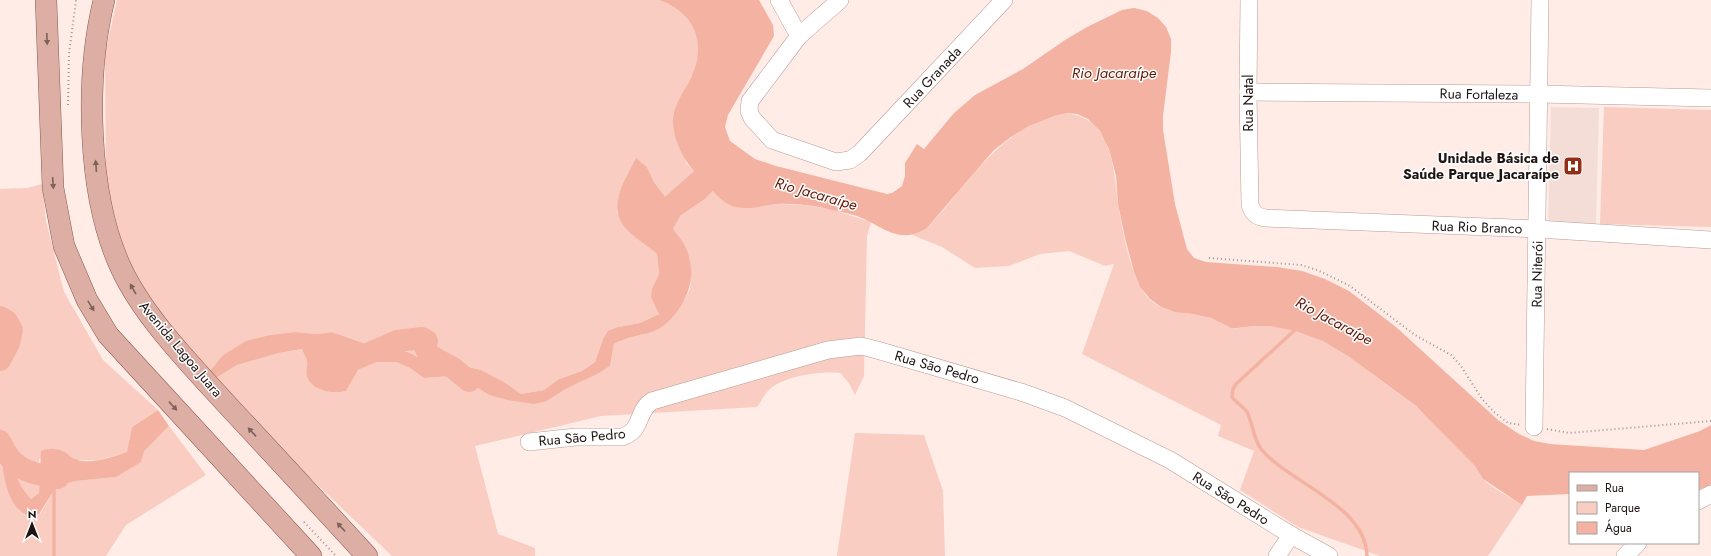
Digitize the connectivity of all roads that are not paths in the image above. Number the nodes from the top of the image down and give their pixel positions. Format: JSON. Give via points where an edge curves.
{"nodes":[{"id":1,"x":46,"y":0,"type":"edge"},
{"id":2,"x":104,"y":0,"type":"edge"},
{"id":3,"x":779,"y":0,"type":"edge"},
{"id":4,"x":840,"y":0,"type":"edge"},
{"id":5,"x":1004,"y":0,"type":"edge"},
{"id":6,"x":1249,"y":0,"type":"edge"},
{"id":7,"x":1540,"y":0,"type":"edge"},
{"id":8,"x":799,"y":36,"type":"junction"},
{"id":9,"x":1248,"y":92,"type":"junction"},
{"id":10,"x":1538,"y":94,"type":"junction"},
{"id":11,"x":1711,"y":98,"type":"edge"},
{"id":12,"x":1250,"y":205,"type":"joint"},
{"id":13,"x":1538,"y":229,"type":"junction"},
{"id":14,"x":1711,"y":240,"type":"edge"},
{"id":15,"x":1534,"y":427,"type":"road end"},
{"id":16,"x":529,"y":442,"type":"dead end"},
{"id":17,"x":1711,"y":494,"type":"edge"},
{"id":18,"x":1699,"y":500,"type":"edge"},
{"id":19,"x":1291,"y":535,"type":"junction"},
{"id":20,"x":1637,"y":544,"type":"edge"},
{"id":21,"x":311,"y":556,"type":"edge"},
{"id":22,"x":367,"y":556,"type":"edge"},
{"id":23,"x":1277,"y":556,"type":"edge"},
{"id":24,"x":1329,"y":556,"type":"edge"},
{"id":25,"x":1625,"y":556,"type":"edge"}],
"edges":[{"from":1,"to":21,"type":"main road","one_way":true,"via":[[53,188],[64,246],[87,300],[108,335]]},
{"from":22,"to":2,"type":"main road","name":"Avenida Lagoa Juara","one_way":true,"via":[[193,368],[144,307],[121,268],[105,225],[97,181],[92,124],[98,23]]},
{"from":3,"to":8,"type":"street"},
{"from":4,"to":8,"type":"street"},
{"from":5,"to":8,"type":"street","name":"Rua Granada","via":[[860,153],[850,160],[836,162],[772,140],[749,111],[750,100]]},
{"from":6,"to":9,"type":"street","name":"Rua Natal"},
{"from":7,"to":10,"type":"street","name":"Rua Niterói"},
{"from":9,"to":10,"type":"street","name":"Rua Fortaleza"},
{"from":9,"to":12,"type":"street","name":"Rua Natal"},
{"from":10,"to":11,"type":"street","name":"Rua Fortaleza"},
{"from":10,"to":13,"type":"street","name":"Rua Niterói"},
{"from":12,"to":13,"type":"street","name":"Rua Rio Branco","via":[[1252,212],[1258,217],[1266,218]]},
{"from":13,"to":14,"type":"street","name":"Rua Rio Branco"},
{"from":13,"to":15,"type":"street","name":"Rua Niterói"},
{"from":16,"to":19,"type":"street","name":"Rua São Pedro","via":[[629,435],[635,431],[645,407],[652,401],[828,350],[860,346],[1024,393],[1065,408],[1170,460]]},
{"from":17,"to":18,"type":"street"},
{"from":19,"to":23,"type":"street"},
{"from":19,"to":24,"type":"street","name":"Rua São Pedro"},
{"from":20,"to":25,"type":"street"}]}
